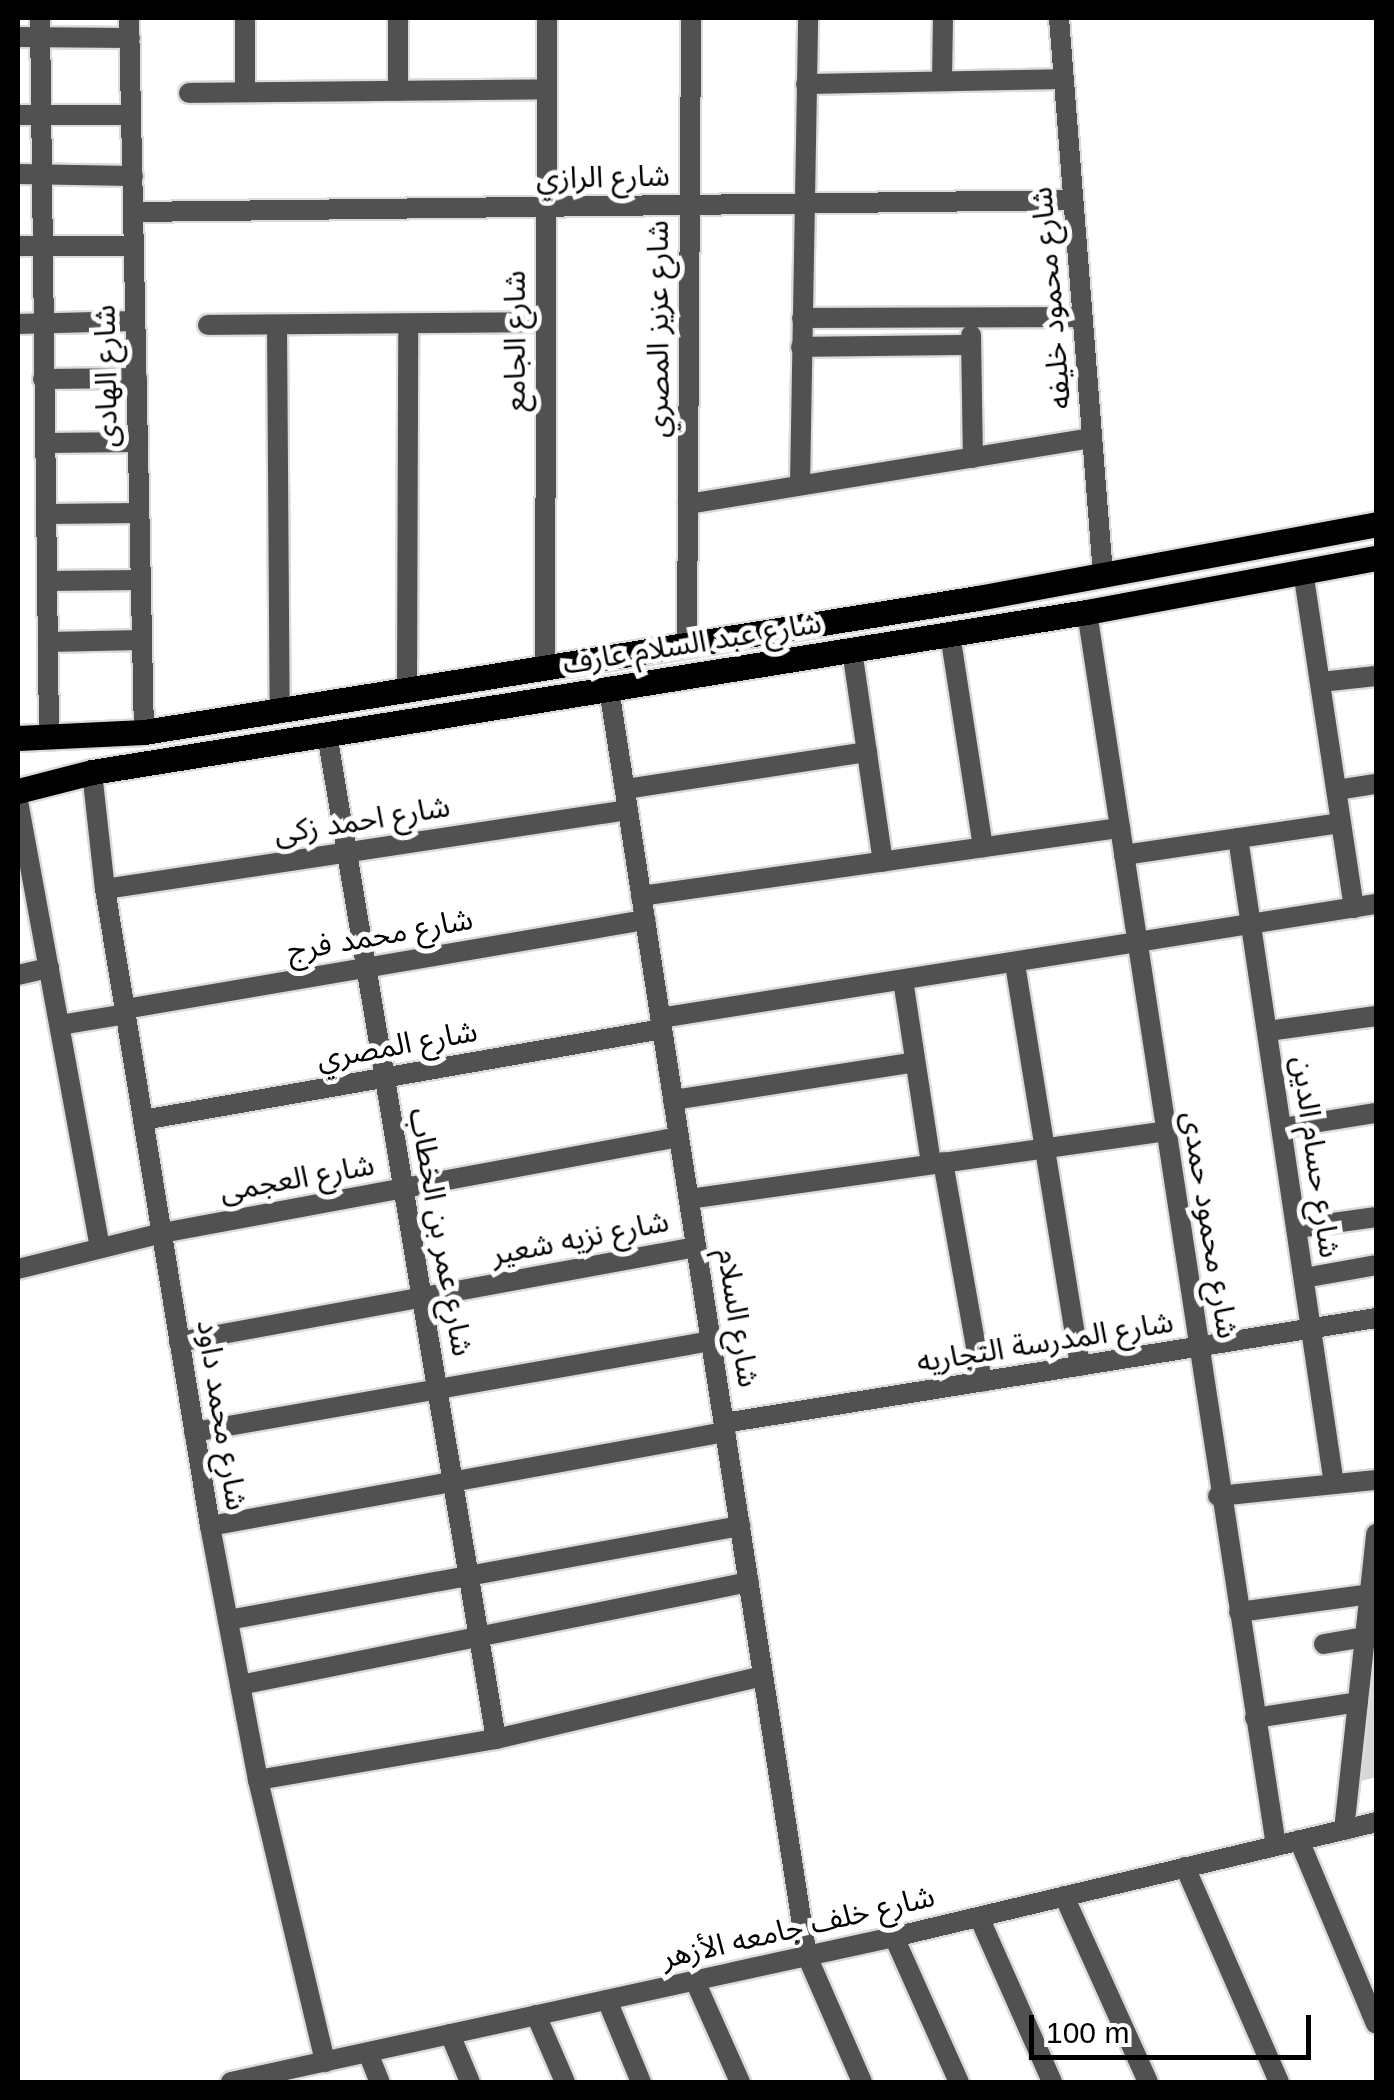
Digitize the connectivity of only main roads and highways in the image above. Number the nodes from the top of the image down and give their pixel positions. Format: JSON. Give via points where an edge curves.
{"nodes":[{"id":1,"x":1376,"y":524,"type":"edge"},
{"id":2,"x":1376,"y":558,"type":"edge"},
{"id":3,"x":134,"y":734,"type":"junction"},
{"id":4,"x":18,"y":738,"type":"edge"},
{"id":5,"x":18,"y":752,"type":"edge"},
{"id":6,"x":92,"y":772,"type":"junction"},
{"id":7,"x":18,"y":778,"type":"edge"},
{"id":8,"x":18,"y":791,"type":"edge"}],
"edges":[{"from":1,"to":3,"type":"main road","name":"شارع عبد السلام عارف"},
{"from":2,"to":6,"type":"main road","name":"شارع عبد السلام عارف","via":[[1087,612]]},
{"from":3,"to":4,"type":"main road","name":"شارع عبد السلام عارف"},
{"from":3,"to":5,"type":"main road"},
{"from":6,"to":7,"type":"main road"},
{"from":6,"to":8,"type":"main road","name":"شارع عبد السلام عارف"}]}
